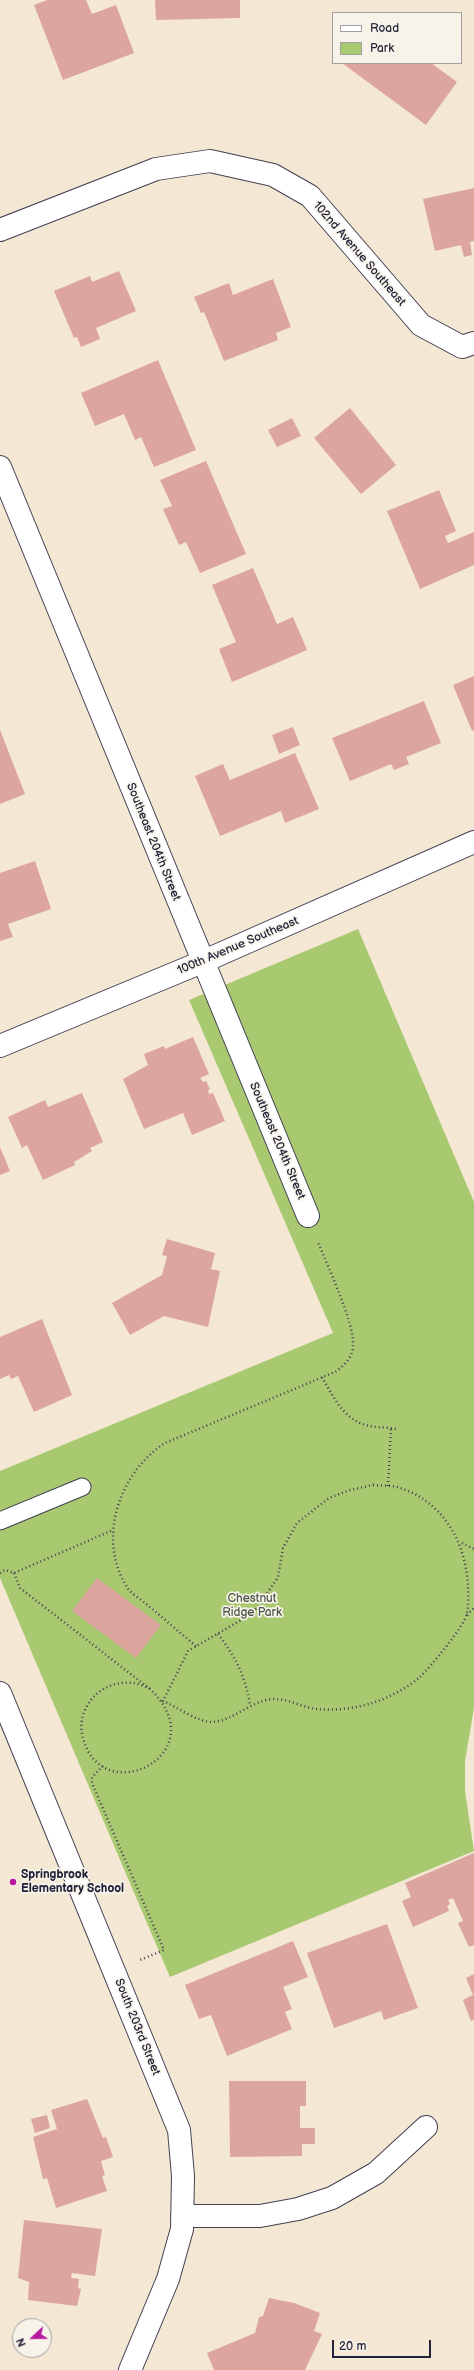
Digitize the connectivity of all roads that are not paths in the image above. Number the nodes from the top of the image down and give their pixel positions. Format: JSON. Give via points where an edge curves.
{"nodes":[{"id":1,"x":0,"y":230,"type":"edge"},
{"id":2,"x":468,"y":345,"type":"edge"},
{"id":3,"x":0,"y":467,"type":"edge"},
{"id":4,"x":474,"y":842,"type":"edge"},
{"id":5,"x":202,"y":962,"type":"junction"},
{"id":6,"x":0,"y":1046,"type":"edge"},
{"id":7,"x":308,"y":1216,"type":"road end"},
{"id":8,"x":82,"y":1487,"type":"dead end"},
{"id":9,"x":0,"y":1521,"type":"edge"},
{"id":10,"x":0,"y":1693,"type":"edge"},
{"id":11,"x":426,"y":2127,"type":"dead end"},
{"id":12,"x":182,"y":2216,"type":"junction"},
{"id":13,"x":130,"y":2370,"type":"edge"}],
"edges":[{"from":1,"to":2,"type":"street","name":"102nd Avenue Southeast","via":[[156,169],[210,161],[273,175],[310,196],[421,325]]},
{"from":3,"to":5,"type":"street","name":"Southeast 204th Street"},
{"from":4,"to":5,"type":"street","name":"100th Avenue Southeast"},
{"from":5,"to":6,"type":"street","name":"100th Avenue Southeast"},
{"from":5,"to":7,"type":"street","name":"Southeast 204th Street"},
{"from":8,"to":9,"type":"lane"},
{"from":10,"to":12,"type":"street","name":"South 203rd Street","via":[[179,2130]]},
{"from":11,"to":12,"type":"street","via":[[376,2173],[332,2198],[298,2209],[260,2216]]},
{"from":12,"to":13,"type":"street","name":"South 203rd Street","via":[[182,2229],[168,2278]]}]}
